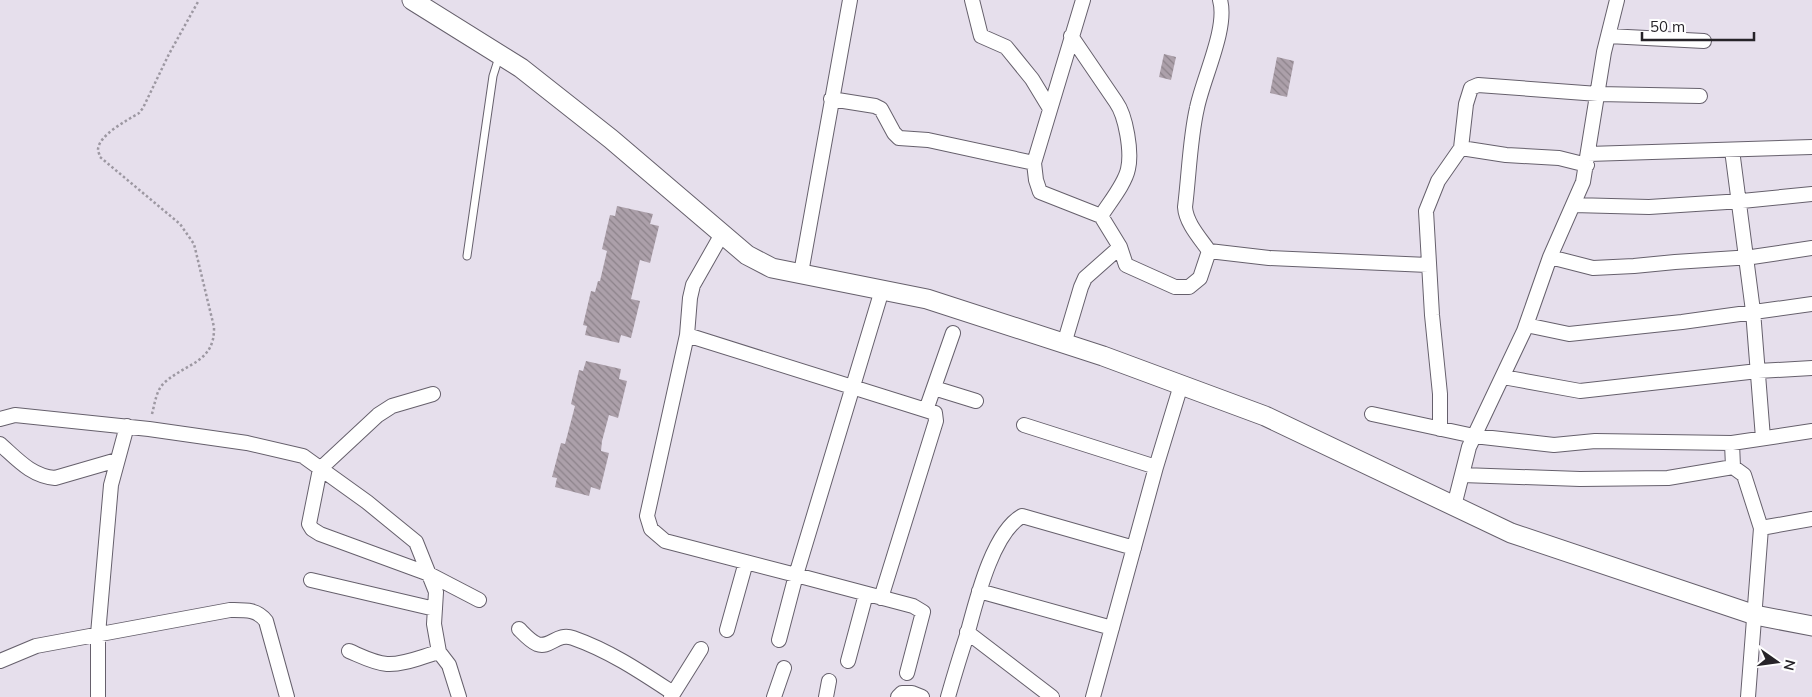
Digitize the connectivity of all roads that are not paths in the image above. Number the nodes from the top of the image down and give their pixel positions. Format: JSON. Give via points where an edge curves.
{"nodes":[{"id":1,"x":412,"y":0,"type":"edge"},
{"id":2,"x":850,"y":0,"type":"edge"},
{"id":3,"x":972,"y":0,"type":"edge"},
{"id":4,"x":1082,"y":0,"type":"edge"},
{"id":5,"x":1220,"y":0,"type":"edge"},
{"id":6,"x":1617,"y":0,"type":"edge"},
{"id":7,"x":1071,"y":36,"type":"junction"},
{"id":8,"x":1608,"y":36,"type":"junction"},
{"id":9,"x":1704,"y":41,"type":"dead end"},
{"id":10,"x":499,"y":55,"type":"junction"},
{"id":11,"x":1598,"y":94,"type":"junction"},
{"id":12,"x":1700,"y":96,"type":"dead end"},
{"id":13,"x":831,"y":99,"type":"junction"},
{"id":14,"x":1049,"y":107,"type":"junction"},
{"id":15,"x":1812,"y":147,"type":"edge"},
{"id":16,"x":1461,"y":148,"type":"junction"},
{"id":17,"x":1732,"y":150,"type":"junction"},
{"id":18,"x":1588,"y":160,"type":"junction"},
{"id":19,"x":1034,"y":163,"type":"junction"},
{"id":20,"x":1812,"y":194,"type":"edge"},
{"id":21,"x":1739,"y":202,"type":"junction"},
{"id":22,"x":1573,"y":205,"type":"junction"},
{"id":23,"x":1101,"y":216,"type":"junction"},
{"id":24,"x":722,"y":234,"type":"junction"},
{"id":25,"x":1120,"y":247,"type":"junction"},
{"id":26,"x":1812,"y":248,"type":"edge"},
{"id":27,"x":1209,"y":251,"type":"junction"},
{"id":28,"x":467,"y":256,"type":"dead end"},
{"id":29,"x":1550,"y":256,"type":"junction"},
{"id":30,"x":1747,"y":258,"type":"junction"},
{"id":31,"x":1428,"y":266,"type":"junction"},
{"id":32,"x":802,"y":273,"type":"junction"},
{"id":33,"x":882,"y":290,"type":"junction"},
{"id":34,"x":1812,"y":304,"type":"edge"},
{"id":35,"x":1753,"y":311,"type":"junction"},
{"id":36,"x":1526,"y":325,"type":"junction"},
{"id":37,"x":953,"y":332,"type":"dead end"},
{"id":38,"x":687,"y":335,"type":"junction"},
{"id":39,"x":1064,"y":344,"type":"junction"},
{"id":40,"x":1812,"y":368,"type":"edge"},
{"id":41,"x":1758,"y":371,"type":"junction"},
{"id":42,"x":1502,"y":377,"type":"junction"},
{"id":43,"x":1181,"y":385,"type":"junction"},
{"id":44,"x":854,"y":387,"type":"junction"},
{"id":45,"x":934,"y":388,"type":"junction"},
{"id":46,"x":433,"y":394,"type":"dead end"},
{"id":47,"x":976,"y":401,"type":"dead end"},
{"id":48,"x":926,"y":410,"type":"junction"},
{"id":49,"x":1372,"y":414,"type":"dead end"},
{"id":50,"x":0,"y":419,"type":"edge"},
{"id":51,"x":1024,"y":425,"type":"dead end"},
{"id":52,"x":127,"y":426,"type":"junction"},
{"id":53,"x":1440,"y":429,"type":"junction"},
{"id":54,"x":1812,"y":431,"type":"edge"},
{"id":55,"x":1474,"y":436,"type":"junction"},
{"id":56,"x":1763,"y":438,"type":"junction"},
{"id":57,"x":1732,"y":443,"type":"junction"},
{"id":58,"x":0,"y":444,"type":"edge"},
{"id":59,"x":1156,"y":467,"type":"junction"},
{"id":60,"x":1733,"y":467,"type":"junction"},
{"id":61,"x":320,"y":468,"type":"junction"},
{"id":62,"x":114,"y":472,"type":"junction"},
{"id":63,"x":1462,"y":475,"type":"junction"},
{"id":64,"x":1454,"y":506,"type":"junction"},
{"id":65,"x":1812,"y":519,"type":"edge"},
{"id":66,"x":1760,"y":528,"type":"junction"},
{"id":67,"x":1134,"y":548,"type":"junction"},
{"id":68,"x":746,"y":562,"type":"junction"},
{"id":69,"x":429,"y":574,"type":"junction"},
{"id":70,"x":796,"y":575,"type":"junction"},
{"id":71,"x":311,"y":580,"type":"dead end"},
{"id":72,"x":980,"y":591,"type":"junction"},
{"id":73,"x":866,"y":594,"type":"junction"},
{"id":74,"x":881,"y":598,"type":"junction"},
{"id":75,"x":479,"y":600,"type":"dead end"},
{"id":76,"x":435,"y":609,"type":"junction"},
{"id":77,"x":1755,"y":615,"type":"junction"},
{"id":78,"x":1812,"y":626,"type":"edge"},
{"id":79,"x":1112,"y":628,"type":"junction"},
{"id":80,"x":519,"y":629,"type":"dead end"},
{"id":81,"x":727,"y":630,"type":"dead end"},
{"id":82,"x":967,"y":632,"type":"junction"},
{"id":83,"x":98,"y":634,"type":"junction"},
{"id":84,"x":779,"y":640,"type":"dead end"},
{"id":85,"x":701,"y":649,"type":"dead end"},
{"id":86,"x":349,"y":651,"type":"dead end"},
{"id":87,"x":438,"y":652,"type":"junction"},
{"id":88,"x":0,"y":661,"type":"edge"},
{"id":89,"x":848,"y":661,"type":"dead end"},
{"id":90,"x":784,"y":668,"type":"dead end"},
{"id":91,"x":907,"y":673,"type":"dead end"},
{"id":92,"x":829,"y":681,"type":"dead end"},
{"id":93,"x":672,"y":695,"type":"edge"},
{"id":94,"x":98,"y":697,"type":"edge"},
{"id":95,"x":287,"y":697,"type":"edge"},
{"id":96,"x":459,"y":697,"type":"edge"},
{"id":97,"x":774,"y":697,"type":"edge"},
{"id":98,"x":826,"y":697,"type":"edge"},
{"id":99,"x":898,"y":697,"type":"edge"},
{"id":100,"x":922,"y":697,"type":"edge"},
{"id":101,"x":948,"y":697,"type":"edge"},
{"id":102,"x":1052,"y":697,"type":"edge"},
{"id":103,"x":1093,"y":697,"type":"edge"},
{"id":104,"x":1748,"y":697,"type":"edge"}],
"edges":[{"from":1,"to":10,"type":"street"},
{"from":2,"to":13,"type":"street"},
{"from":3,"to":14,"type":"street","via":[[982,36],[1006,47],[1032,78]]},
{"from":4,"to":7,"type":"street"},
{"from":5,"to":27,"type":"street","via":[[1220,27],[1197,107],[1185,207],[1189,221]]},
{"from":6,"to":8,"type":"street"},
{"from":7,"to":14,"type":"street"},
{"from":7,"to":23,"type":"street","via":[[1125,119],[1130,158],[1128,170]]},
{"from":8,"to":9,"type":"street"},
{"from":8,"to":11,"type":"street"},
{"from":10,"to":24,"type":"street","via":[[521,68],[611,139]]},
{"from":10,"to":28,"type":"lane","via":[[492,76]]},
{"from":11,"to":12,"type":"street"},
{"from":11,"to":16,"type":"street","via":[[1478,85],[1471,88],[1468,96]]},
{"from":11,"to":18,"type":"street"},
{"from":13,"to":19,"type":"street","via":[[881,109],[899,138],[933,141]]},
{"from":13,"to":32,"type":"street"},
{"from":14,"to":19,"type":"street"},
{"from":15,"to":17,"type":"street"},
{"from":16,"to":18,"type":"street","via":[[1506,155]]},
{"from":16,"to":31,"type":"street","via":[[1438,181],[1426,211]]},
{"from":17,"to":18,"type":"street"},
{"from":17,"to":21,"type":"street"},
{"from":18,"to":22,"type":"street"},
{"from":19,"to":23,"type":"street","via":[[1040,192]]},
{"from":20,"to":21,"type":"street"},
{"from":21,"to":22,"type":"street","via":[[1649,207]]},
{"from":21,"to":30,"type":"street"},
{"from":22,"to":29,"type":"street"},
{"from":23,"to":25,"type":"street"},
{"from":24,"to":32,"type":"street","via":[[747,255],[772,268]]},
{"from":24,"to":38,"type":"street","via":[[693,285]]},
{"from":25,"to":27,"type":"street","via":[[1126,265],[1175,287],[1189,287],[1200,278]]},
{"from":25,"to":39,"type":"street","via":[[1085,278]]},
{"from":26,"to":30,"type":"street"},
{"from":27,"to":31,"type":"street","via":[[1279,259]]},
{"from":29,"to":30,"type":"street","via":[[1593,268]]},
{"from":29,"to":36,"type":"street"},
{"from":30,"to":35,"type":"street"},
{"from":31,"to":53,"type":"street","via":[[1440,394]]},
{"from":32,"to":33,"type":"street"},
{"from":33,"to":39,"type":"street","via":[[927,299]]},
{"from":33,"to":44,"type":"street"},
{"from":34,"to":35,"type":"street"},
{"from":35,"to":36,"type":"street","via":[[1569,334]]},
{"from":35,"to":41,"type":"street"},
{"from":36,"to":42,"type":"street"},
{"from":37,"to":45,"type":"street"},
{"from":38,"to":44,"type":"street"},
{"from":38,"to":68,"type":"street","via":[[646,516],[651,529],[665,541]]},
{"from":39,"to":43,"type":"street"},
{"from":40,"to":41,"type":"street"},
{"from":41,"to":42,"type":"street","via":[[1580,391]]},
{"from":41,"to":56,"type":"street"},
{"from":42,"to":55,"type":"street"},
{"from":43,"to":59,"type":"street"},
{"from":43,"to":64,"type":"street","via":[[1266,416]]},
{"from":44,"to":48,"type":"street"},
{"from":44,"to":70,"type":"street"},
{"from":45,"to":47,"type":"street"},
{"from":45,"to":48,"type":"street"},
{"from":46,"to":61,"type":"street","via":[[392,406],[378,414]]},
{"from":48,"to":74,"type":"street","via":[[935,414],[936,421]]},
{"from":49,"to":53,"type":"street"},
{"from":50,"to":52,"type":"street","via":[[15,415]]},
{"from":51,"to":59,"type":"street"},
{"from":52,"to":61,"type":"street","via":[[247,443],[303,456]]},
{"from":52,"to":62,"type":"street"},
{"from":53,"to":55,"type":"street"},
{"from":54,"to":56,"type":"street"},
{"from":55,"to":57,"type":"street","via":[[1554,445],[1595,441]]},
{"from":55,"to":63,"type":"street"},
{"from":56,"to":57,"type":"street"},
{"from":57,"to":60,"type":"street"},
{"from":58,"to":62,"type":"street","via":[[30,471],[45,477]]},
{"from":59,"to":67,"type":"street"},
{"from":60,"to":63,"type":"street","via":[[1668,478]]},
{"from":60,"to":66,"type":"street","via":[[1744,475]]},
{"from":61,"to":69,"type":"street","via":[[416,542]]},
{"from":61,"to":69,"type":"street","via":[[309,518],[312,529]]},
{"from":62,"to":83,"type":"street"},
{"from":63,"to":64,"type":"street"},
{"from":64,"to":77,"type":"street","via":[[1511,533]]},
{"from":65,"to":66,"type":"street"},
{"from":66,"to":77,"type":"street"},
{"from":67,"to":72,"type":"street","via":[[1022,516],[1014,520],[1001,538]]},
{"from":67,"to":79,"type":"street"},
{"from":68,"to":70,"type":"street"},
{"from":68,"to":81,"type":"street"},
{"from":69,"to":75,"type":"street"},
{"from":69,"to":76,"type":"street","via":[[436,592]]},
{"from":70,"to":73,"type":"street"},
{"from":70,"to":84,"type":"street"},
{"from":71,"to":76,"type":"street"},
{"from":72,"to":79,"type":"street"},
{"from":72,"to":82,"type":"street"},
{"from":73,"to":74,"type":"street"},
{"from":73,"to":89,"type":"street"},
{"from":74,"to":91,"type":"street","via":[[913,606],[923,612]]},
{"from":76,"to":87,"type":"street"},
{"from":77,"to":78,"type":"street"},
{"from":77,"to":104,"type":"street"},
{"from":79,"to":103,"type":"street"},
{"from":80,"to":93,"type":"street","via":[[540,645],[561,636],[580,641],[617,657]]},
{"from":82,"to":101,"type":"street"},
{"from":82,"to":102,"type":"street"},
{"from":83,"to":88,"type":"street","via":[[36,646]]},
{"from":83,"to":94,"type":"street"},
{"from":83,"to":95,"type":"street","via":[[230,610],[255,611],[266,621]]},
{"from":85,"to":93,"type":"street"},
{"from":86,"to":87,"type":"street","via":[[388,664]]},
{"from":87,"to":96,"type":"street","via":[[449,665]]},
{"from":90,"to":97,"type":"street"},
{"from":92,"to":98,"type":"street"},
{"from":99,"to":100,"type":"street","via":[[902,693],[912,693]]}]}
